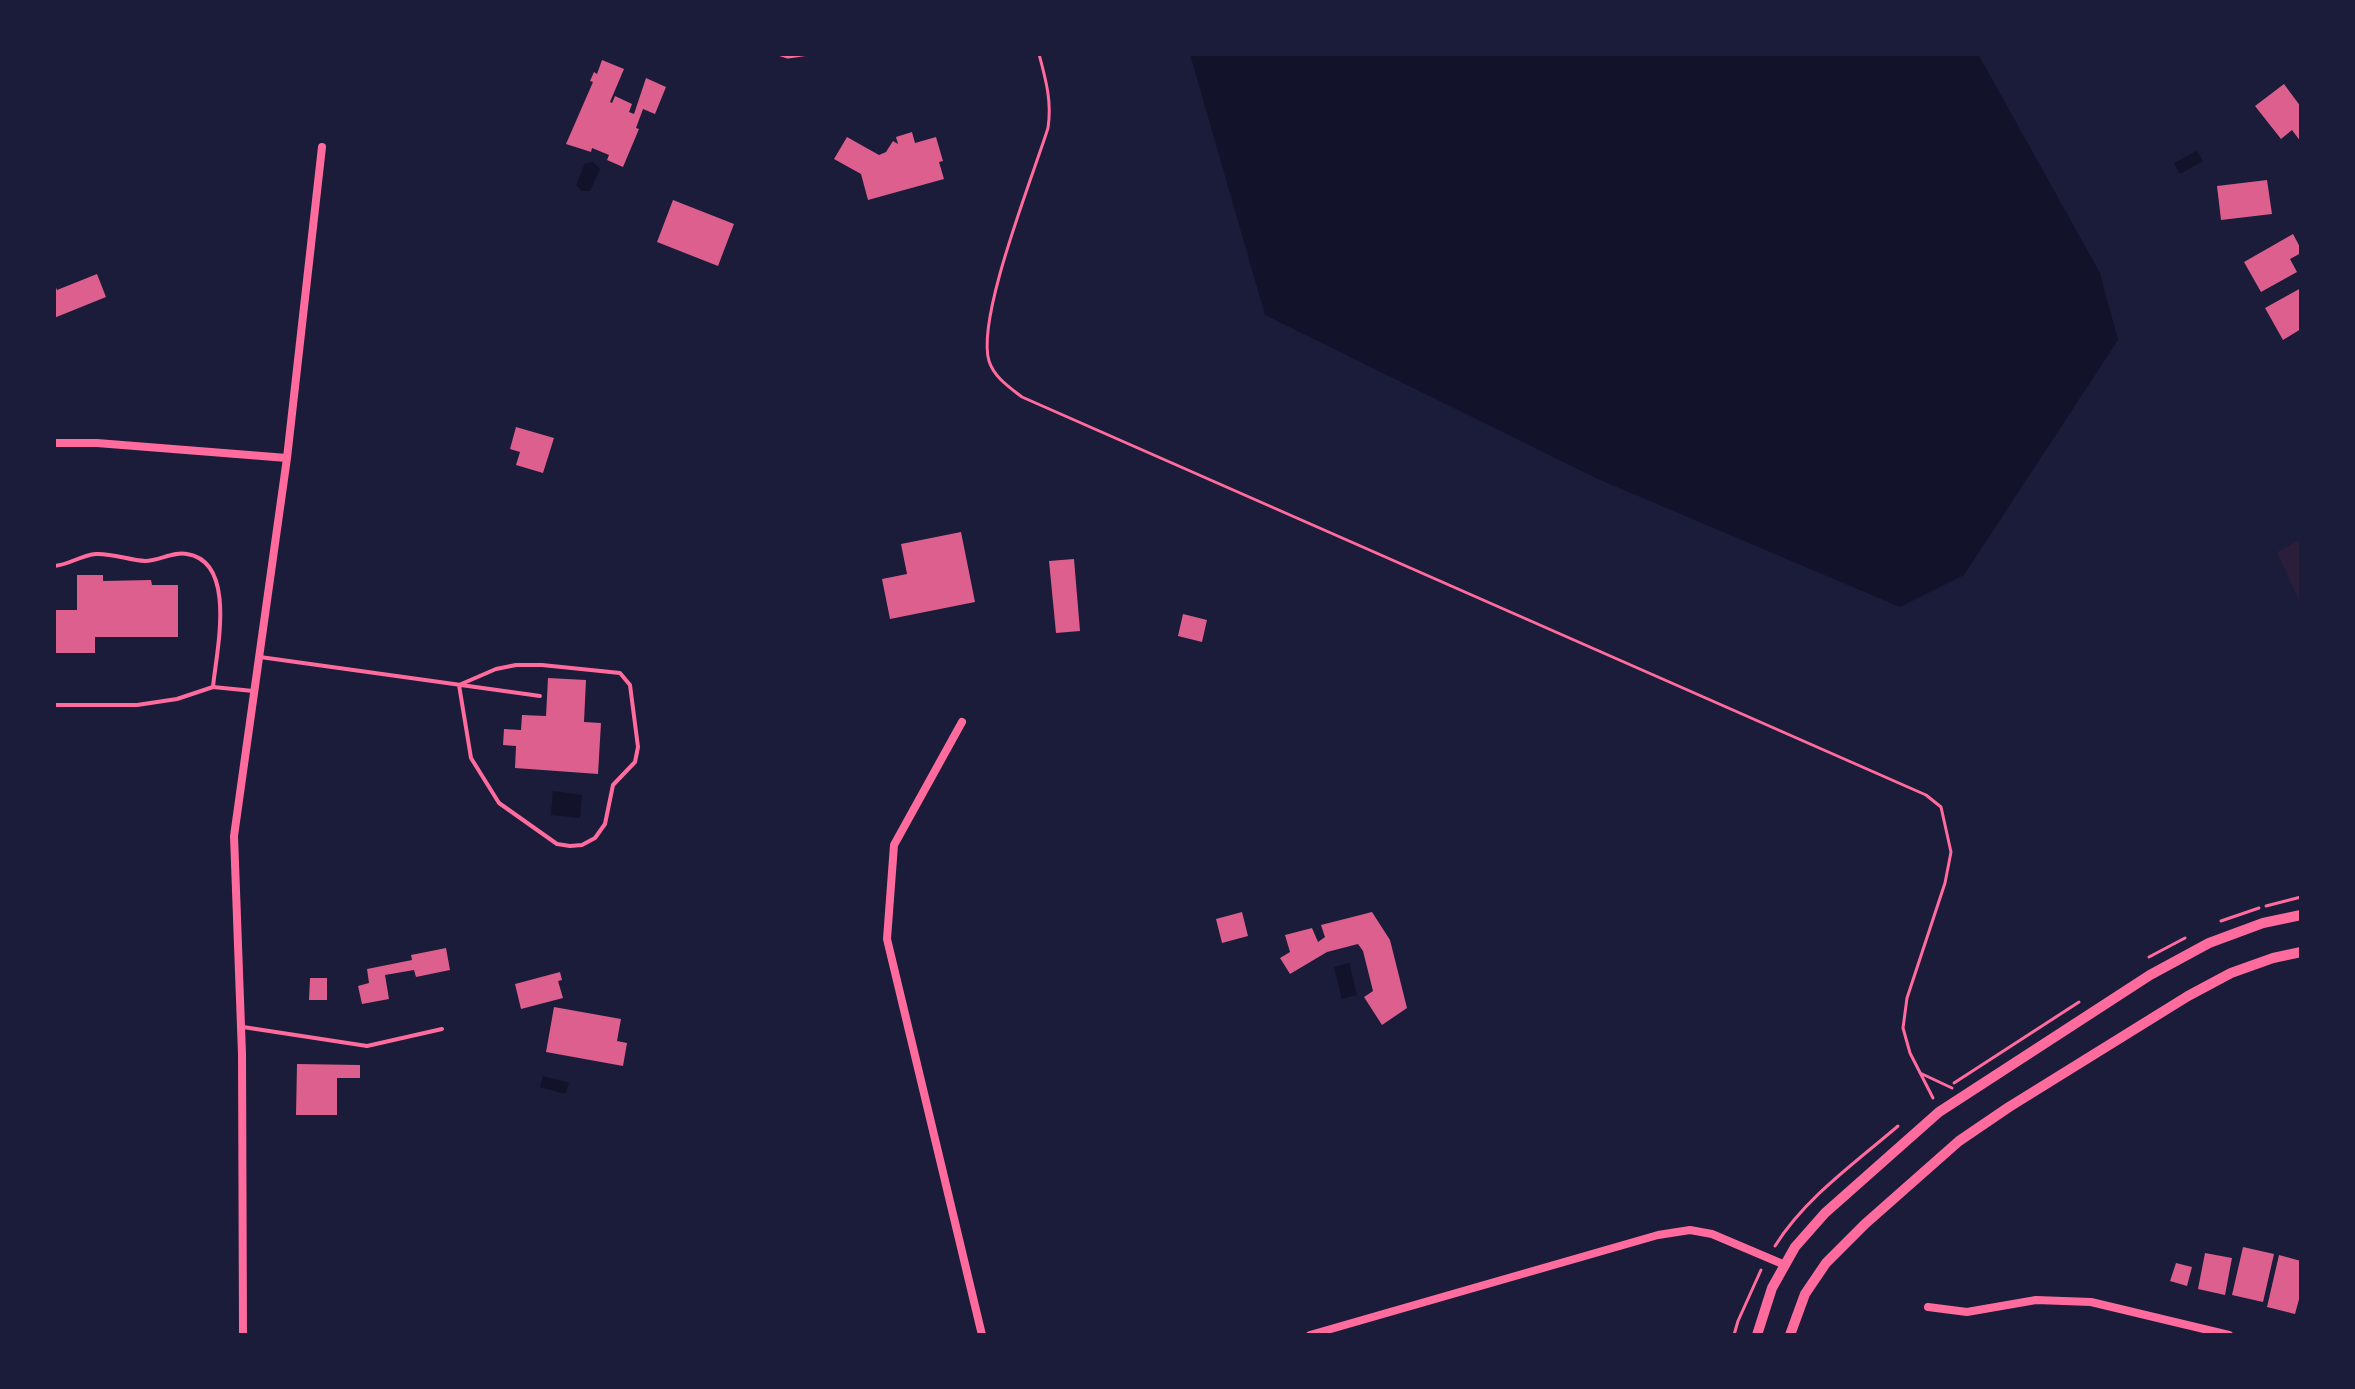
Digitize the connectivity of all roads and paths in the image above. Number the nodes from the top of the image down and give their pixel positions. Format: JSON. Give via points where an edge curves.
{"nodes":[{"id":1,"x":778,"y":54,"type":"edge"},
{"id":2,"x":809,"y":54,"type":"edge"},
{"id":3,"x":1039,"y":54,"type":"edge"},
{"id":4,"x":322,"y":147,"type":"dead end"},
{"id":5,"x":54,"y":443,"type":"edge"},
{"id":6,"x":287,"y":458,"type":"junction"},
{"id":7,"x":54,"y":566,"type":"edge"},
{"id":8,"x":260,"y":657,"type":"junction"},
{"id":9,"x":459,"y":685,"type":"junction"},
{"id":10,"x":213,"y":687,"type":"junction"},
{"id":11,"x":255,"y":691,"type":"junction"},
{"id":12,"x":540,"y":696,"type":"dead end"},
{"id":13,"x":54,"y":705,"type":"edge"},
{"id":14,"x":962,"y":722,"type":"dead end"},
{"id":15,"x":2301,"y":915,"type":"edge"},
{"id":16,"x":2301,"y":952,"type":"edge"},
{"id":17,"x":241,"y":1027,"type":"junction"},
{"id":18,"x":442,"y":1029,"type":"dead end"},
{"id":19,"x":1920,"y":1073,"type":"junction"},
{"id":20,"x":1965,"y":1093,"type":"junction"},
{"id":21,"x":1939,"y":1112,"type":"junction"},
{"id":22,"x":1785,"y":1265,"type":"junction"},
{"id":23,"x":1928,"y":1307,"type":"dead end"},
{"id":24,"x":243,"y":1335,"type":"edge"},
{"id":25,"x":982,"y":1335,"type":"edge"},
{"id":26,"x":1310,"y":1335,"type":"edge"},
{"id":27,"x":1757,"y":1335,"type":"edge"},
{"id":28,"x":1790,"y":1335,"type":"edge"},
{"id":29,"x":2229,"y":1335,"type":"edge"}],
"edges":[{"from":1,"to":2,"type":"path"},
{"from":3,"to":19,"type":"path","via":[[1050,100],[1048,128],[1002,266],[986,343],[990,363],[1003,382],[1022,397],[1926,795],[1941,807],[1951,852],[1907,998],[1903,1028]]},
{"from":4,"to":6,"type":"street"},
{"from":5,"to":6,"type":"street"},
{"from":6,"to":8,"type":"street"},
{"from":7,"to":10,"type":"lane","via":[[96,554],[149,561],[184,553],[197,557],[218,584],[222,608]]},
{"from":8,"to":9,"type":"lane"},
{"from":8,"to":11,"type":"street"},
{"from":9,"to":9,"type":"lane","via":[[471,758],[499,803],[557,844],[582,845],[595,838],[605,824],[613,785],[635,762],[638,747],[630,685],[620,673],[516,665]]},
{"from":9,"to":12,"type":"lane"},
{"from":10,"to":11,"type":"lane"},
{"from":10,"to":13,"type":"lane","via":[[137,705]]},
{"from":11,"to":17,"type":"street","via":[[234,836]]},
{"from":14,"to":25,"type":"street","via":[[894,845],[887,939]]},
{"from":15,"to":20,"type":"street","via":[[2209,943]]},
{"from":16,"to":28,"type":"street","via":[[2231,973],[2188,996],[1959,1141],[1826,1263],[1805,1294]]},
{"from":17,"to":18,"type":"lane","via":[[367,1046]]},
{"from":17,"to":24,"type":"street"},
{"from":19,"to":20,"type":"path"},
{"from":19,"to":21,"type":"path"},
{"from":20,"to":21,"type":"street"},
{"from":21,"to":22,"type":"street","via":[[1825,1213]]},
{"from":22,"to":26,"type":"street","via":[[1690,1230]]},
{"from":22,"to":27,"type":"street"},
{"from":23,"to":29,"type":"street","via":[[1967,1312],[2036,1300],[2091,1302]]}]}
